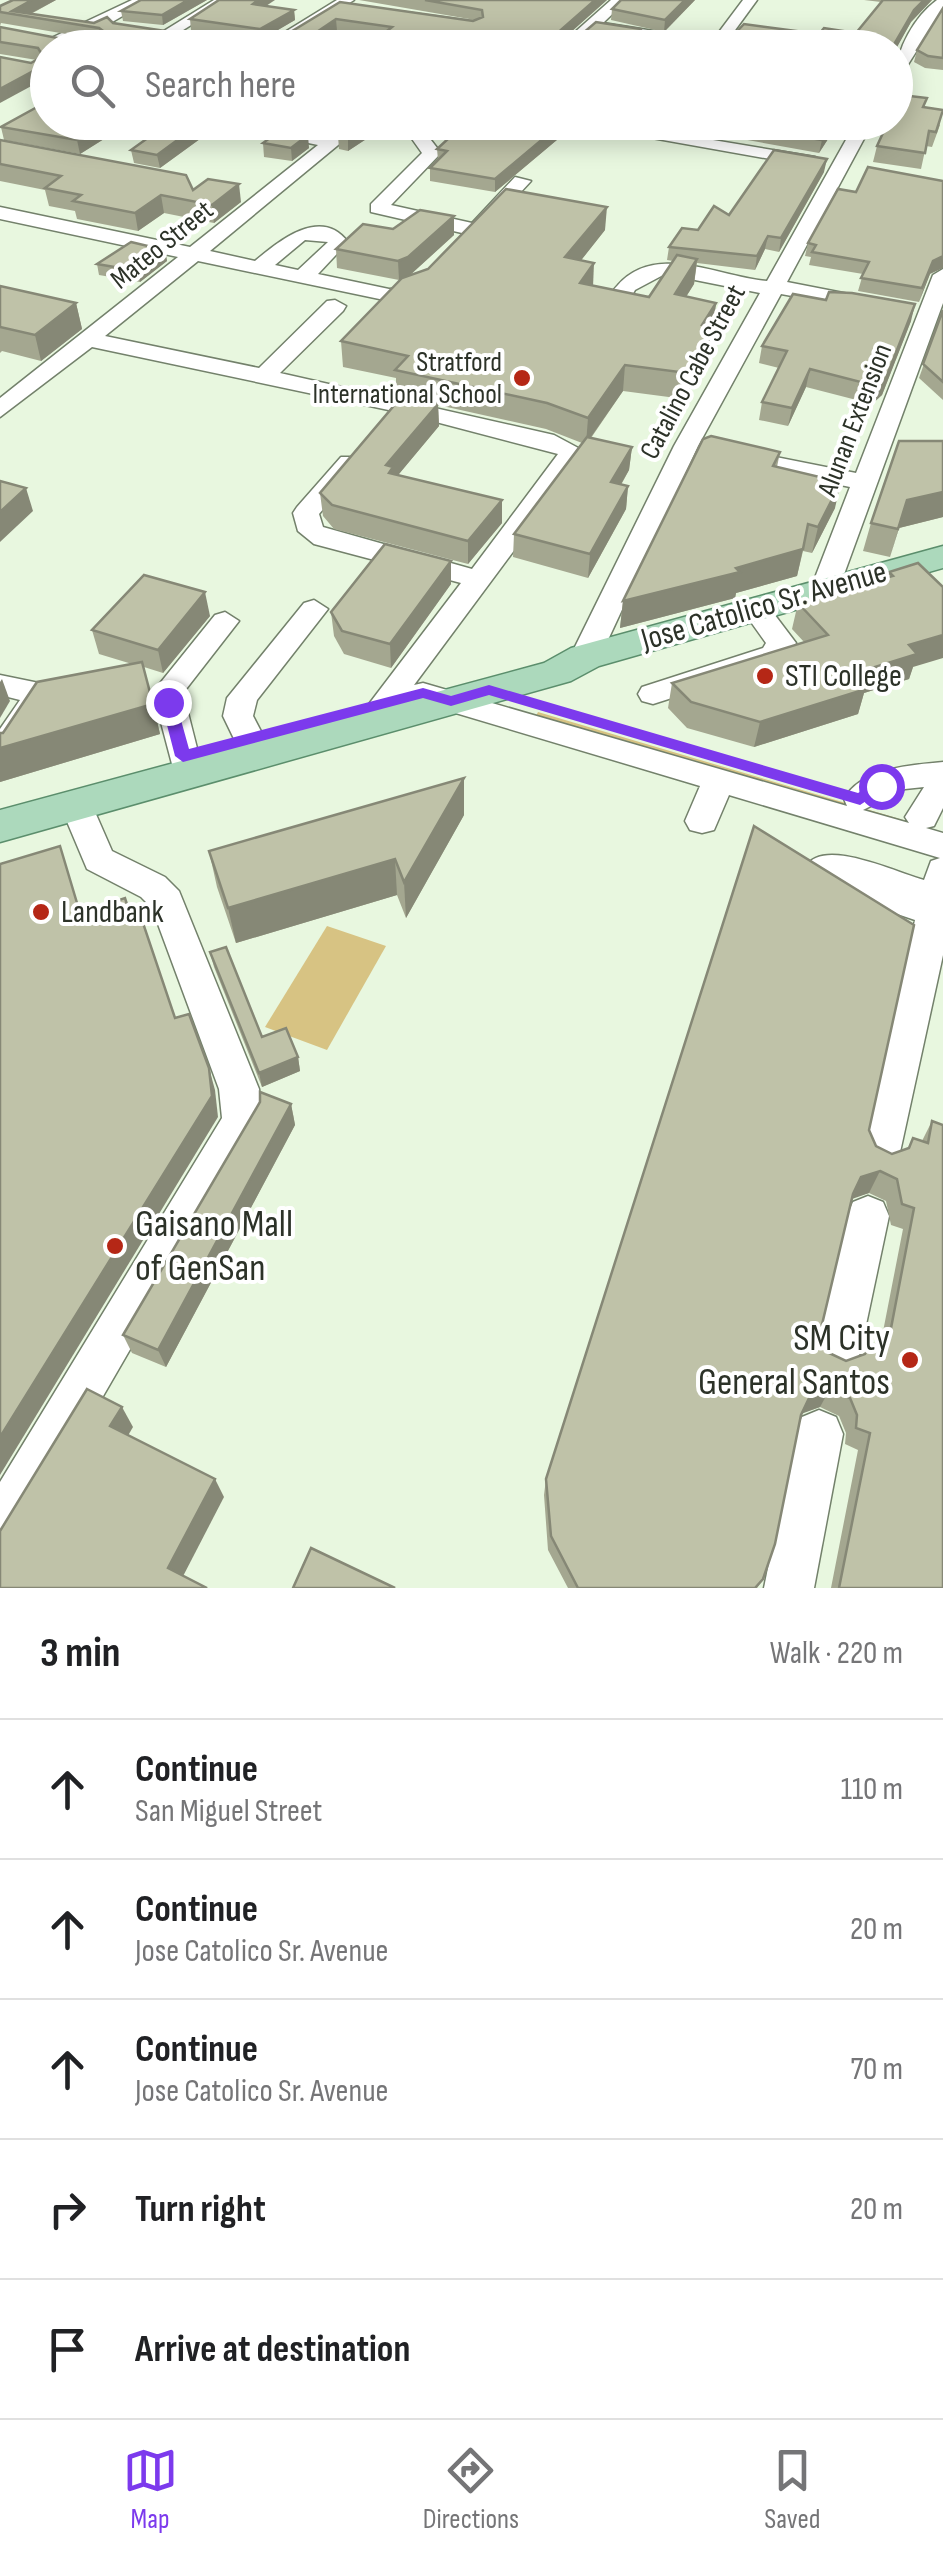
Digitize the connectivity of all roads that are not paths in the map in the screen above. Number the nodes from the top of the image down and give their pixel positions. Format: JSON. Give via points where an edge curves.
{"nodes":[{"id":1,"x":114,"y":0,"type":"edge"},
{"id":2,"x":143,"y":0,"type":"edge"},
{"id":3,"x":224,"y":0,"type":"edge"},
{"id":4,"x":620,"y":0,"type":"edge"},
{"id":5,"x":750,"y":0,"type":"edge"},
{"id":6,"x":941,"y":1,"type":"edge"},
{"id":7,"x":348,"y":5,"type":"edge"},
{"id":8,"x":590,"y":26,"type":"junction"},
{"id":9,"x":67,"y":30,"type":"edge"},
{"id":10,"x":86,"y":30,"type":"edge"},
{"id":11,"x":142,"y":30,"type":"edge"},
{"id":12,"x":297,"y":30,"type":"edge"},
{"id":13,"x":585,"y":30,"type":"edge"},
{"id":14,"x":619,"y":30,"type":"edge"},
{"id":15,"x":728,"y":30,"type":"edge"},
{"id":16,"x":913,"y":42,"type":"edge"},
{"id":17,"x":315,"y":140,"type":"edge"},
{"id":18,"x":336,"y":140,"type":"edge"},
{"id":19,"x":422,"y":140,"type":"edge"},
{"id":20,"x":681,"y":140,"type":"edge"},
{"id":21,"x":859,"y":140,"type":"edge"},
{"id":22,"x":332,"y":143,"type":"junction"},
{"id":23,"x":849,"y":167,"type":"junction"},
{"id":24,"x":522,"y":181,"type":"dead end"},
{"id":25,"x":0,"y":213,"type":"edge"},
{"id":26,"x":461,"y":244,"type":"junction"},
{"id":27,"x":194,"y":255,"type":"junction"},
{"id":28,"x":259,"y":268,"type":"junction"},
{"id":29,"x":943,"y":275,"type":"edge"},
{"id":30,"x":302,"y":277,"type":"junction"},
{"id":31,"x":771,"y":287,"type":"junction"},
{"id":32,"x":335,"y":306,"type":"dead end"},
{"id":33,"x":615,"y":306,"type":"edge"},
{"id":34,"x":71,"y":316,"type":"edge"},
{"id":35,"x":912,"y":316,"type":"junction"},
{"id":36,"x":98,"y":331,"type":"junction"},
{"id":37,"x":943,"y":346,"type":"edge"},
{"id":38,"x":264,"y":376,"type":"junction"},
{"id":39,"x":398,"y":405,"type":"junction"},
{"id":40,"x":0,"y":410,"type":"edge"},
{"id":41,"x":686,"y":446,"type":"junction"},
{"id":42,"x":862,"y":482,"type":"junction"},
{"id":43,"x":943,"y":556,"type":"edge"},
{"id":44,"x":482,"y":580,"type":"junction"},
{"id":45,"x":825,"y":588,"type":"junction"},
{"id":46,"x":755,"y":608,"type":"junction"},
{"id":47,"x":314,"y":609,"type":"dead end"},
{"id":48,"x":225,"y":621,"type":"dead end"},
{"id":49,"x":586,"y":657,"type":"junction"},
{"id":50,"x":0,"y":685,"type":"edge"},
{"id":51,"x":456,"y":692,"type":"junction"},
{"id":52,"x":652,"y":694,"type":"dead end"},
{"id":53,"x":384,"y":704,"type":"junction"},
{"id":54,"x":249,"y":739,"type":"junction"},
{"id":55,"x":0,"y":753,"type":"edge"},
{"id":56,"x":183,"y":756,"type":"junction"},
{"id":57,"x":943,"y":774,"type":"edge"},
{"id":58,"x":719,"y":780,"type":"junction"},
{"id":59,"x":943,"y":791,"type":"edge"},
{"id":60,"x":860,"y":799,"type":"junction"},
{"id":61,"x":76,"y":804,"type":"junction"},
{"id":62,"x":0,"y":805,"type":"edge"},
{"id":63,"x":932,"y":820,"type":"edge"},
{"id":64,"x":702,"y":821,"type":"dead end"},
{"id":65,"x":0,"y":826,"type":"edge"},
{"id":66,"x":943,"y":846,"type":"edge"},
{"id":67,"x":938,"y":893,"type":"edge"},
{"id":68,"x":935,"y":966,"type":"edge"},
{"id":69,"x":882,"y":1153,"type":"edge"},
{"id":70,"x":868,"y":1216,"type":"dead end"},
{"id":71,"x":838,"y":1353,"type":"edge"},
{"id":72,"x":820,"y":1434,"type":"dead end"},
{"id":73,"x":0,"y":1528,"type":"edge"},
{"id":74,"x":790,"y":1588,"type":"edge"}],
"edges":[{"from":1,"to":9,"type":"street"},
{"from":2,"to":10,"type":"street"},
{"from":3,"to":11,"type":"street"},
{"from":4,"to":8,"type":"street"},
{"from":5,"to":15,"type":"street"},
{"from":6,"to":16,"type":"street"},
{"from":7,"to":12,"type":"street"},
{"from":8,"to":13,"type":"street"},
{"from":8,"to":14,"type":"street"},
{"from":17,"to":22,"type":"street"},
{"from":18,"to":22,"type":"street","name":"Mateo Street"},
{"from":19,"to":26,"type":"street","via":[[432,153],[378,208]]},
{"from":20,"to":23,"type":"street"},
{"from":21,"to":23,"type":"street","name":"Catalino Cabe Street"},
{"from":22,"to":27,"type":"street","name":"Mateo Street","via":[[257,195]]},
{"from":23,"to":31,"type":"street","name":"Catalino Cabe Street"},
{"from":24,"to":26,"type":"street"},
{"from":25,"to":27,"type":"street"},
{"from":26,"to":30,"type":"street","via":[[414,291],[399,296]]},
{"from":27,"to":28,"type":"street"},
{"from":27,"to":36,"type":"street","name":"Mateo Street"},
{"from":28,"to":30,"type":"street"},
{"from":28,"to":30,"type":"street","via":[[300,234],[333,236],[338,242]]},
{"from":29,"to":35,"type":"street","name":"Alunan Extension"},
{"from":31,"to":33,"type":"street","via":[[665,268],[648,271],[620,293]]},
{"from":31,"to":35,"type":"street"},
{"from":31,"to":41,"type":"street","name":"Catalino Cabe Street"},
{"from":32,"to":38,"type":"street"},
{"from":34,"to":36,"type":"street"},
{"from":35,"to":37,"type":"street"},
{"from":35,"to":42,"type":"street","name":"Alunan Extension"},
{"from":36,"to":38,"type":"street"},
{"from":36,"to":40,"type":"street","name":"Mateo Street"},
{"from":38,"to":39,"type":"street"},
{"from":39,"to":44,"type":"street","via":[[570,450]]},
{"from":39,"to":44,"type":"street","via":[[306,513],[311,530]]},
{"from":41,"to":42,"type":"street"},
{"from":41,"to":49,"type":"street","name":"Catalino Cabe Street"},
{"from":42,"to":45,"type":"street","name":"Alunan Extension"},
{"from":43,"to":45,"type":"main road","name":"Jose Catolico Sr. Avenue"},
{"from":44,"to":53,"type":"street"},
{"from":45,"to":46,"type":"main road","name":"Jose Catolico Sr. Avenue"},
{"from":46,"to":49,"type":"main road","name":"Jose Catolico Sr. Avenue"},
{"from":46,"to":52,"type":"street","via":[[781,643],[774,655]]},
{"from":47,"to":54,"type":"street","via":[[242,698],[238,716]]},
{"from":48,"to":56,"type":"street","via":[[168,692]]},
{"from":49,"to":51,"type":"main road","name":"Jose Catolico Sr. Avenue","via":[[557,672]]},
{"from":50,"to":55,"type":"street","via":[[28,690],[36,699]]},
{"from":51,"to":53,"type":"main road","name":"Jose Catolico Sr. Avenue"},
{"from":51,"to":58,"type":"street"},
{"from":51,"to":60,"type":"street"},
{"from":51,"to":61,"type":"main road","name":"Jose Catolico Sr. Avenue"},
{"from":53,"to":54,"type":"main road","name":"Jose Catolico Sr. Avenue"},
{"from":54,"to":56,"type":"main road","name":"Jose Catolico Sr. Avenue"},
{"from":56,"to":62,"type":"main road","name":"Jose Catolico Sr. Avenue"},
{"from":57,"to":60,"type":"street","via":[[898,778]]},
{"from":58,"to":64,"type":"street"},
{"from":58,"to":66,"type":"street"},
{"from":59,"to":63,"type":"street","via":[[931,799]]},
{"from":60,"to":63,"type":"street"},
{"from":61,"to":65,"type":"main road","name":"Jose Catolico Sr. Avenue"},
{"from":61,"to":73,"type":"street","via":[[94,855],[153,886],[167,901],[238,1089],[242,1121]]},
{"from":67,"to":68,"type":"street"},
{"from":68,"to":69,"type":"street"},
{"from":70,"to":71,"type":"street"},
{"from":72,"to":74,"type":"street"}]}
